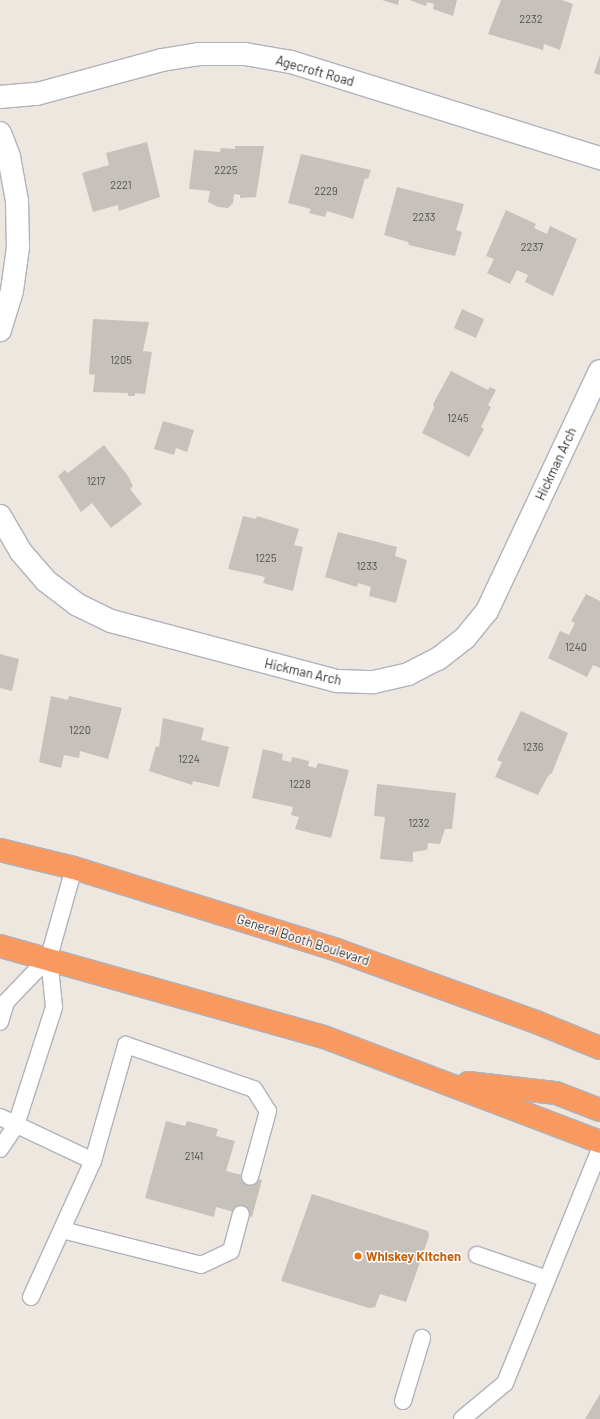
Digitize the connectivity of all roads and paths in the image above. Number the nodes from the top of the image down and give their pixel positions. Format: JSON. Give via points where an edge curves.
{"nodes":[{"id":1,"x":0,"y":97,"type":"edge"},
{"id":2,"x":0,"y":133,"type":"edge"},
{"id":3,"x":600,"y":158,"type":"edge"},
{"id":4,"x":0,"y":330,"type":"edge"},
{"id":5,"x":600,"y":371,"type":"edge"},
{"id":6,"x":0,"y":516,"type":"edge"},
{"id":7,"x":0,"y":850,"type":"edge"},
{"id":8,"x":74,"y":868,"type":"junction"},
{"id":9,"x":0,"y":946,"type":"edge"},
{"id":10,"x":49,"y":957,"type":"junction"},
{"id":11,"x":0,"y":1022,"type":"edge"},
{"id":12,"x":600,"y":1048,"type":"edge"},
{"id":13,"x":438,"y":1080,"type":"junction"},
{"id":14,"x":600,"y":1110,"type":"edge"},
{"id":15,"x":0,"y":1117,"type":"edge"},
{"id":16,"x":16,"y":1125,"type":"junction"},
{"id":17,"x":600,"y":1142,"type":"edge"},
{"id":18,"x":0,"y":1149,"type":"edge"},
{"id":19,"x":600,"y":1149,"type":"edge"},
{"id":20,"x":94,"y":1161,"type":"junction"},
{"id":21,"x":250,"y":1177,"type":"dead end"},
{"id":22,"x":240,"y":1214,"type":"dead end"},
{"id":23,"x":62,"y":1230,"type":"junction"},
{"id":24,"x":477,"y":1255,"type":"dead end"},
{"id":25,"x":547,"y":1279,"type":"junction"},
{"id":26,"x":31,"y":1297,"type":"dead end"},
{"id":27,"x":422,"y":1338,"type":"dead end"},
{"id":28,"x":403,"y":1401,"type":"dead end"},
{"id":29,"x":462,"y":1419,"type":"edge"}],
"edges":[{"from":1,"to":3,"type":"street","name":"Agecroft Road","via":[[37,94],[162,60],[199,54],[245,54],[291,62]]},
{"from":2,"to":4,"type":"street","via":[[9,157],[17,201],[18,247],[12,291]]},
{"from":5,"to":6,"type":"street","name":"Hickman Arch","via":[[486,611],[465,638],[438,659],[408,674],[374,682],[337,682],[111,621],[76,604],[46,581],[21,552]]},
{"from":7,"to":8,"type":"highway","name":"General Booth Boulevard"},
{"from":8,"to":10,"type":"lane"},
{"from":8,"to":12,"type":"highway","name":"General Booth Boulevard","via":[[337,950],[529,1019]]},
{"from":9,"to":10,"type":"highway"},
{"from":10,"to":11,"type":"lane","via":[[6,1002]]},
{"from":10,"to":13,"type":"highway","via":[[324,1037]]},
{"from":10,"to":16,"type":"lane","via":[[54,1007]]},
{"from":13,"to":14,"type":"highway","via":[[556,1093]]},
{"from":13,"to":17,"type":"highway"},
{"from":15,"to":16,"type":"lane"},
{"from":16,"to":18,"type":"lane"},
{"from":16,"to":20,"type":"lane"},
{"from":19,"to":25,"type":"lane"},
{"from":20,"to":21,"type":"lane","via":[[126,1045],[254,1089],[268,1111]]},
{"from":20,"to":23,"type":"lane"},
{"from":22,"to":23,"type":"lane","via":[[231,1251],[200,1265]]},
{"from":23,"to":26,"type":"lane"},
{"from":24,"to":25,"type":"lane"},
{"from":25,"to":29,"type":"lane","via":[[505,1383]]},
{"from":27,"to":28,"type":"lane"}]}
